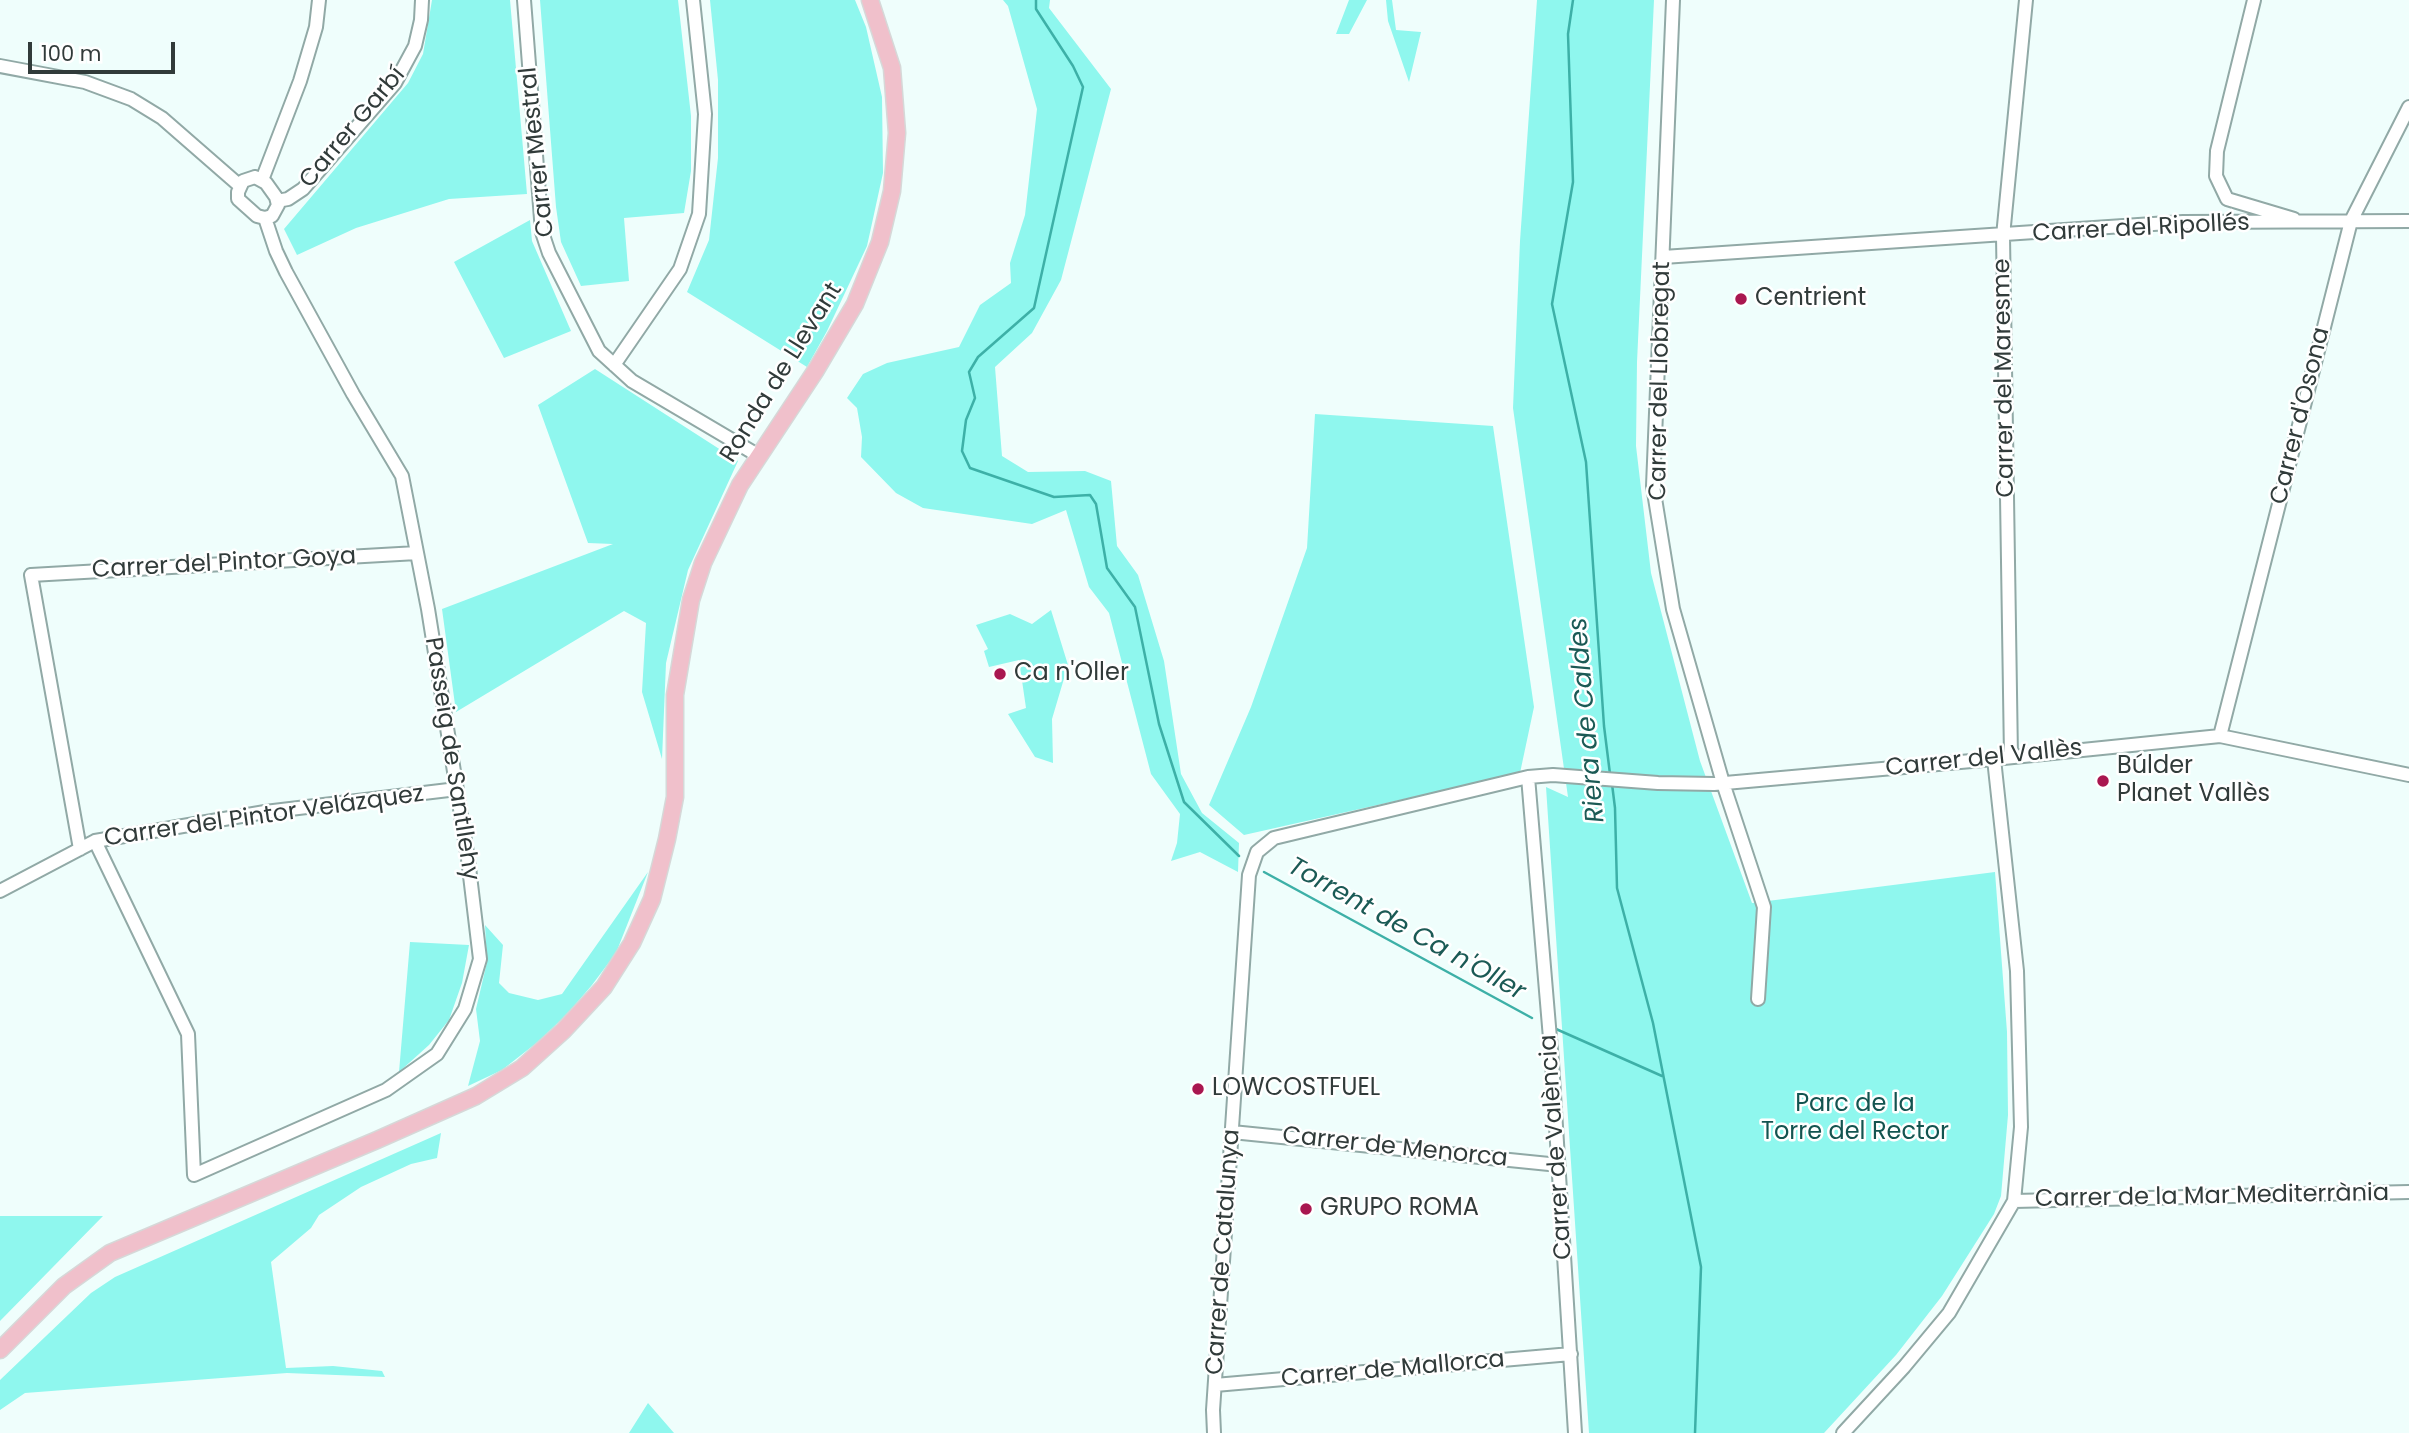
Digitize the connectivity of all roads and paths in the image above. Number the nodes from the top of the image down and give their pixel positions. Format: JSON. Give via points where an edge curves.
{"nodes":[{"id":1,"x":319,"y":0,"type":"edge"},
{"id":2,"x":422,"y":0,"type":"edge"},
{"id":3,"x":524,"y":0,"type":"edge"},
{"id":4,"x":694,"y":0,"type":"edge"},
{"id":5,"x":870,"y":0,"type":"edge"},
{"id":6,"x":1673,"y":0,"type":"edge"},
{"id":7,"x":2026,"y":0,"type":"edge"},
{"id":8,"x":2254,"y":0,"type":"edge"},
{"id":9,"x":0,"y":66,"type":"edge"},
{"id":10,"x":2409,"y":107,"type":"edge"},
{"id":11,"x":262,"y":180,"type":"junction"},
{"id":12,"x":240,"y":186,"type":"junction"},
{"id":13,"x":277,"y":201,"type":"junction"},
{"id":14,"x":265,"y":218,"type":"junction"},
{"id":15,"x":2351,"y":221,"type":"junction"},
{"id":16,"x":2409,"y":221,"type":"edge"},
{"id":17,"x":2308,"y":223,"type":"junction"},
{"id":18,"x":2003,"y":236,"type":"junction"},
{"id":19,"x":1663,"y":257,"type":"junction"},
{"id":20,"x":614,"y":365,"type":"junction"},
{"id":21,"x":759,"y":456,"type":"junction"},
{"id":22,"x":417,"y":553,"type":"junction"},
{"id":23,"x":2220,"y":736,"type":"junction"},
{"id":24,"x":2011,"y":757,"type":"junction"},
{"id":25,"x":1994,"y":759,"type":"junction"},
{"id":26,"x":2409,"y":775,"type":"edge"},
{"id":27,"x":1528,"y":777,"type":"junction"},
{"id":28,"x":1658,"y":783,"type":"joint"},
{"id":29,"x":1723,"y":783,"type":"junction"},
{"id":30,"x":457,"y":789,"type":"junction"},
{"id":31,"x":95,"y":841,"type":"junction"},
{"id":32,"x":80,"y":849,"type":"junction"},
{"id":33,"x":0,"y":891,"type":"edge"},
{"id":34,"x":1758,"y":999,"type":"dead end"},
{"id":35,"x":1232,"y":1132,"type":"junction"},
{"id":36,"x":1559,"y":1164,"type":"junction"},
{"id":37,"x":2409,"y":1192,"type":"edge"},
{"id":38,"x":2014,"y":1201,"type":"junction"},
{"id":39,"x":0,"y":1350,"type":"edge"},
{"id":40,"x":1571,"y":1354,"type":"junction"},
{"id":41,"x":1215,"y":1385,"type":"junction"},
{"id":42,"x":1214,"y":1433,"type":"edge"},
{"id":43,"x":1575,"y":1433,"type":"edge"},
{"id":44,"x":1843,"y":1433,"type":"edge"}],
"edges":[{"from":1,"to":11,"type":"street","via":[[300,81]]},
{"from":2,"to":13,"type":"street","name":"Carrer Garbí","via":[[415,46],[396,83],[303,189]]},
{"from":3,"to":20,"type":"street","name":"Carrer Mestral","via":[[542,232],[598,351]]},
{"from":4,"to":20,"type":"street","via":[[705,114],[699,214],[680,270]]},
{"from":5,"to":21,"type":"main road","name":"Ronda de Llevant","via":[[892,68],[897,133],[892,191],[880,242],[855,304]]},
{"from":6,"to":19,"type":"street","name":"Carrer del Llobregat"},
{"from":7,"to":18,"type":"street","name":"Carrer del Maresme"},
{"from":8,"to":17,"type":"street","via":[[2217,151],[2216,176],[2227,199]]},
{"from":9,"to":12,"type":"street","via":[[85,82],[131,99],[162,118]]},
{"from":10,"to":15,"type":"street","name":"Carrer d'Osona"},
{"from":11,"to":12,"type":"street","via":[[248,178]]},
{"from":11,"to":13,"type":"street"},
{"from":12,"to":14,"type":"street","via":[[238,199]]},
{"from":13,"to":14,"type":"street","via":[[276,211]]},
{"from":14,"to":22,"type":"street","name":"Passeig de Santllehy","via":[[286,272],[402,476]]},
{"from":15,"to":16,"type":"street","name":"Carrer del Ripollés"},
{"from":15,"to":17,"type":"street","name":"Carrer del Ripollés"},
{"from":15,"to":23,"type":"street","name":"Carrer d'Osona"},
{"from":17,"to":18,"type":"street","name":"Carrer del Ripollés","via":[[2183,222]]},
{"from":18,"to":19,"type":"street","name":"Carrer del Ripollés"},
{"from":18,"to":24,"type":"street","name":"Carrer del Maresme"},
{"from":19,"to":29,"type":"street","name":"Carrer del Llobregat","via":[[1653,486],[1673,609]]},
{"from":20,"to":21,"type":"street","name":"Carrer Mestral","via":[[632,381]]},
{"from":21,"to":39,"type":"main road","name":"Ronda de Llevant","via":[[703,563],[691,600],[675,695],[675,797],[652,899],[632,943],[604,987],[523,1068],[476,1096],[110,1253],[64,1286]]},
{"from":22,"to":30,"type":"street","name":"Passeig de Santllehy"},
{"from":22,"to":32,"type":"street","name":"Carrer del Pintor Goya","via":[[31,575]]},
{"from":23,"to":24,"type":"street","name":"Carrer del Vallès"},
{"from":23,"to":26,"type":"street","name":"Carrer del Vallès"},
{"from":24,"to":25,"type":"street","name":"Carrer del Vallès"},
{"from":25,"to":29,"type":"street","name":"Carrer del Vallès"},
{"from":25,"to":38,"type":"street","via":[[2017,971],[2021,1126]]},
{"from":27,"to":28,"type":"street","name":"Carrer de Catalunya"},
{"from":27,"to":35,"type":"street","name":"Carrer de Catalunya","via":[[1275,838],[1257,852],[1249,875]]},
{"from":27,"to":36,"type":"street","name":"Carrer de València"},
{"from":28,"to":29,"type":"street","name":"Carrer del Vallès"},
{"from":29,"to":34,"type":"street","name":"Carrer del Llobregat","via":[[1764,907]]},
{"from":30,"to":31,"type":"street","name":"Carrer del Pintor Velázquez","via":[[265,811]]},
{"from":30,"to":31,"type":"street","name":"Passeig de Santllehy","via":[[480,959],[465,1009],[437,1055],[386,1090],[194,1174],[188,1034]]},
{"from":31,"to":32,"type":"street","name":"Carrer del Pintor Velázquez"},
{"from":32,"to":33,"type":"street","name":"Carrer del Pintor Velázquez"},
{"from":35,"to":36,"type":"street","name":"Carrer de Menorca"},
{"from":35,"to":41,"type":"street","name":"Carrer de Catalunya"},
{"from":36,"to":40,"type":"street","name":"Carrer de València"},
{"from":37,"to":38,"type":"street","name":"Carrer de la Mar Mediterrània"},
{"from":38,"to":44,"type":"street","via":[[1949,1313]]},
{"from":40,"to":41,"type":"street","name":"Carrer de Mallorca"},
{"from":40,"to":43,"type":"street","name":"Carrer de València"},
{"from":41,"to":42,"type":"street","name":"Carrer de Catalunya"}]}
